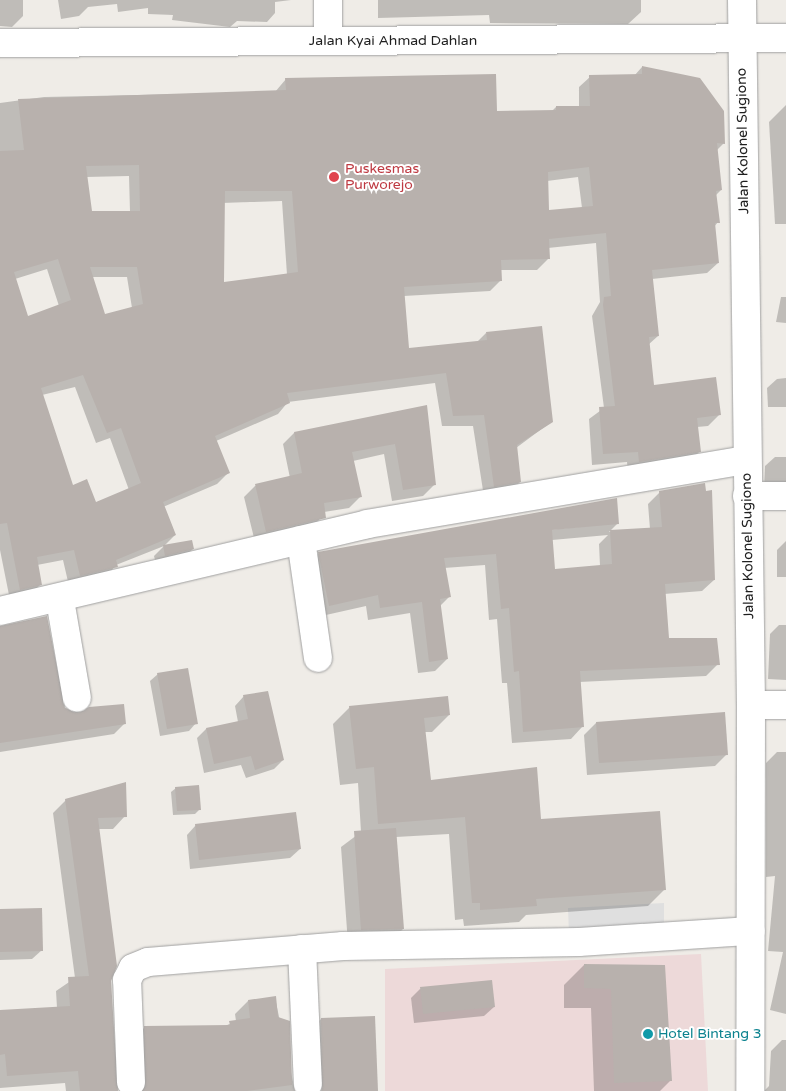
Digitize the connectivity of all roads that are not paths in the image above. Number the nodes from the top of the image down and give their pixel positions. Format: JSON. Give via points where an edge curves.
{"nodes":[{"id":1,"x":328,"y":0,"type":"edge"},
{"id":2,"x":742,"y":0,"type":"edge"},
{"id":3,"x":742,"y":38,"type":"junction"},
{"id":4,"x":786,"y":38,"type":"edge"},
{"id":5,"x":328,"y":41,"type":"junction"},
{"id":6,"x":0,"y":43,"type":"edge"},
{"id":7,"x":746,"y":460,"type":"junction"},
{"id":8,"x":747,"y":496,"type":"junction"},
{"id":9,"x":786,"y":496,"type":"edge"},
{"id":10,"x":301,"y":540,"type":"junction"},
{"id":11,"x":60,"y":600,"type":"junction"},
{"id":12,"x":0,"y":611,"type":"edge"},
{"id":13,"x":318,"y":658,"type":"dead end"},
{"id":14,"x":77,"y":698,"type":"dead end"},
{"id":15,"x":751,"y":704,"type":"junction"},
{"id":16,"x":786,"y":705,"type":"edge"},
{"id":17,"x":751,"y":931,"type":"junction"},
{"id":18,"x":302,"y":949,"type":"junction"},
{"id":19,"x":131,"y":1082,"type":"dead end"},
{"id":20,"x":308,"y":1084,"type":"dead end"},
{"id":21,"x":750,"y":1091,"type":"edge"}],
"edges":[{"from":1,"to":5,"type":"street"},
{"from":2,"to":3,"type":"street","name":"Jalan Kolonel Sugiono"},
{"from":3,"to":4,"type":"street","name":"Jalan Kyai Ahmad Dahlan"},
{"from":3,"to":5,"type":"street","name":"Jalan Kyai Ahmad Dahlan"},
{"from":3,"to":7,"type":"street","name":"Jalan Kolonel Sugiono"},
{"from":5,"to":6,"type":"street","name":"Jalan Kyai Ahmad Dahlan"},
{"from":7,"to":8,"type":"street","name":"Jalan Kolonel Sugiono"},
{"from":7,"to":10,"type":"street","via":[[540,492]]},
{"from":8,"to":9,"type":"street"},
{"from":8,"to":15,"type":"street","name":"Jalan Kolonel Sugiono"},
{"from":10,"to":11,"type":"street"},
{"from":10,"to":13,"type":"street"},
{"from":11,"to":12,"type":"street"},
{"from":11,"to":14,"type":"street"},
{"from":15,"to":16,"type":"street"},
{"from":15,"to":17,"type":"street","name":"Jalan Kolonel Sugiono"},
{"from":17,"to":18,"type":"street","via":[[579,942]]},
{"from":17,"to":21,"type":"street","name":"Jalan Kolonel Sugiono"},
{"from":18,"to":19,"type":"street","via":[[148,962],[133,968],[127,980]]},
{"from":18,"to":20,"type":"street"}]}
